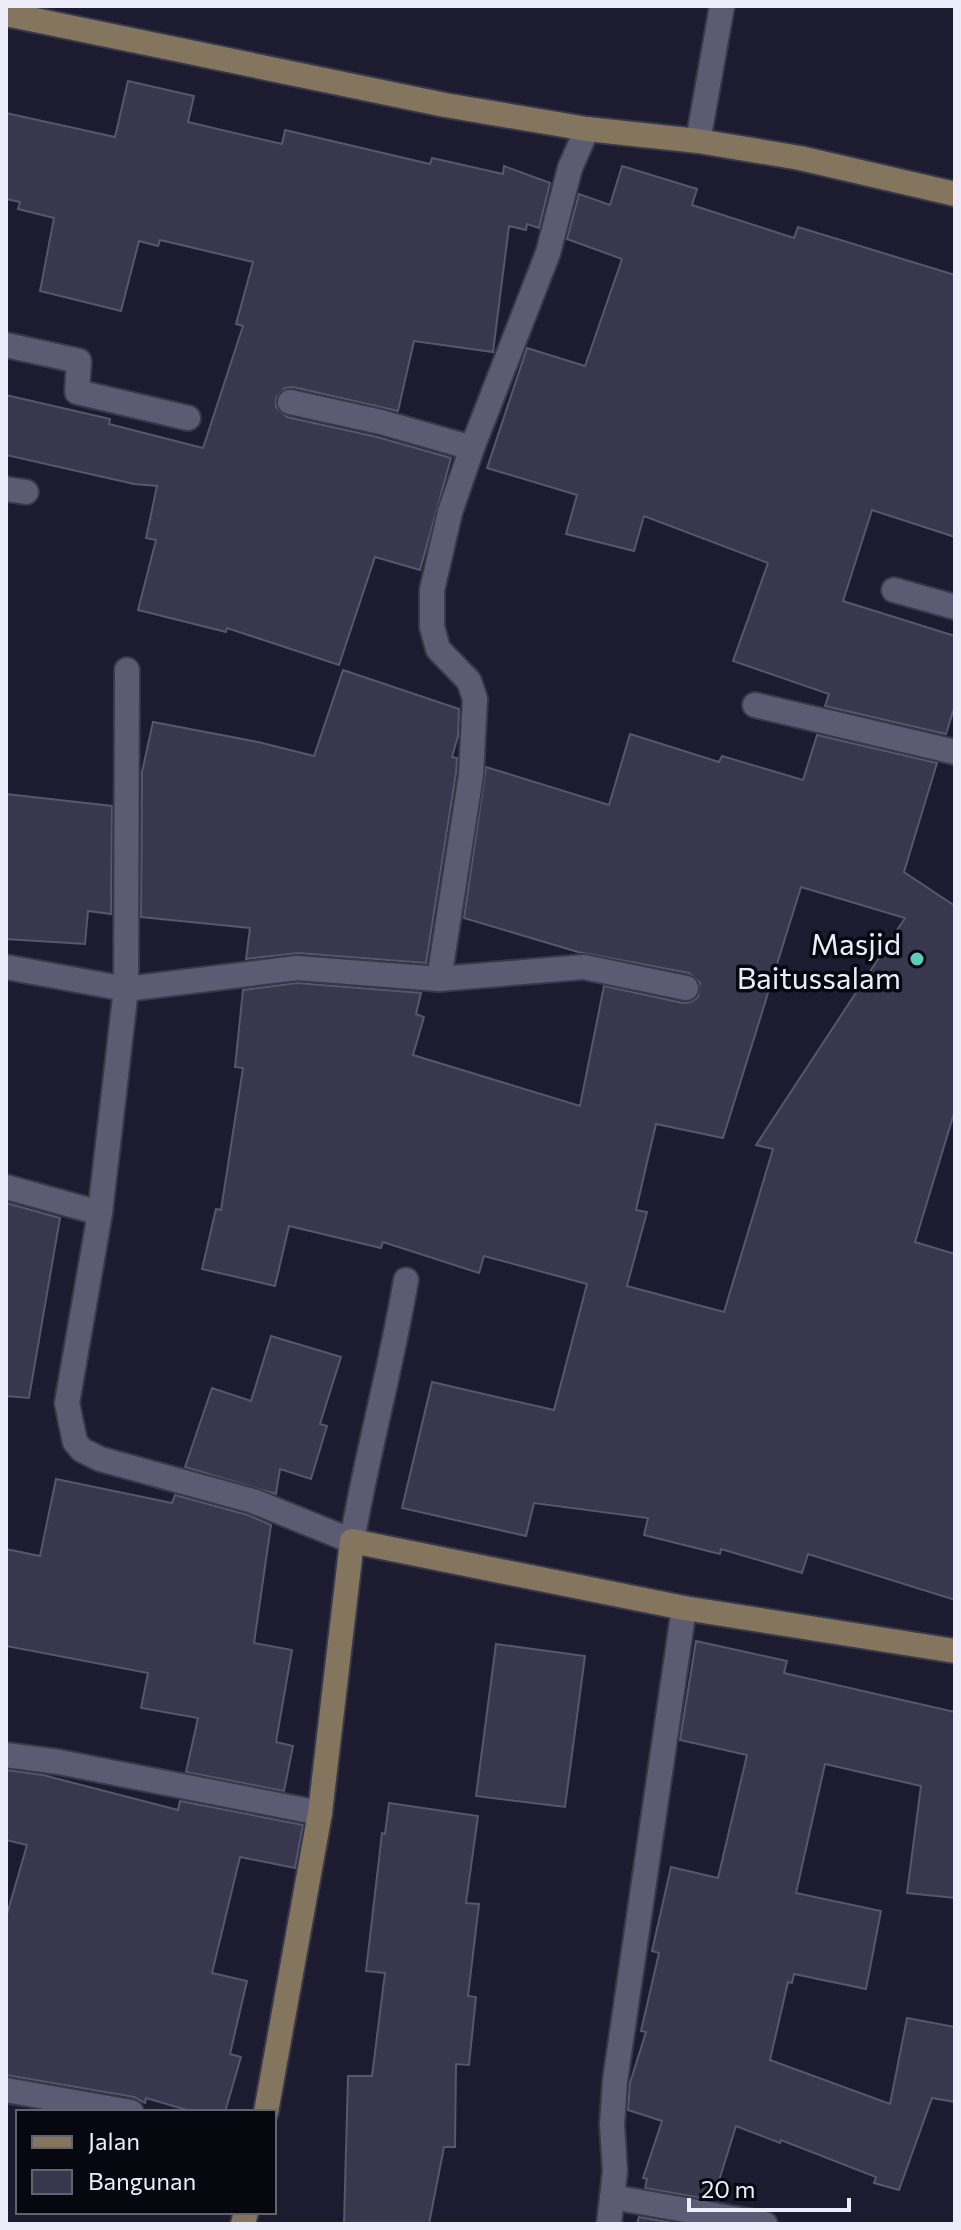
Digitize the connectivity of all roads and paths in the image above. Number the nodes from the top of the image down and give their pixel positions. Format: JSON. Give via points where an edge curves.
{"nodes":[{"id":1,"x":722,"y":6,"type":"edge"},
{"id":2,"x":6,"y":14,"type":"edge"},
{"id":3,"x":587,"y":129,"type":"junction"},
{"id":4,"x":698,"y":141,"type":"junction"},
{"id":5,"x":955,"y":194,"type":"edge"},
{"id":6,"x":6,"y":345,"type":"edge"},
{"id":7,"x":290,"y":402,"type":"dead end"},
{"id":8,"x":188,"y":418,"type":"dead end"},
{"id":9,"x":472,"y":448,"type":"junction"},
{"id":10,"x":894,"y":590,"type":"dead end"},
{"id":11,"x":955,"y":607,"type":"edge"},
{"id":12,"x":127,"y":670,"type":"dead end"},
{"id":13,"x":755,"y":705,"type":"dead end"},
{"id":14,"x":955,"y":752,"type":"edge"},
{"id":15,"x":6,"y":967,"type":"edge"},
{"id":16,"x":439,"y":979,"type":"junction"},
{"id":17,"x":686,"y":988,"type":"dead end"},
{"id":18,"x":126,"y":989,"type":"junction"},
{"id":19,"x":6,"y":1187,"type":"edge"},
{"id":20,"x":100,"y":1213,"type":"junction"},
{"id":21,"x":406,"y":1280,"type":"dead end"},
{"id":22,"x":352,"y":1541,"type":"junction"},
{"id":23,"x":684,"y":1608,"type":"junction"},
{"id":24,"x":955,"y":1651,"type":"edge"},
{"id":25,"x":6,"y":1755,"type":"edge"},
{"id":26,"x":320,"y":1813,"type":"junction"},
{"id":27,"x":6,"y":2090,"type":"edge"},
{"id":28,"x":120,"y":2110,"type":"edge"},
{"id":29,"x":266,"y":2110,"type":"edge"},
{"id":30,"x":612,"y":2197,"type":"junction"},
{"id":31,"x":609,"y":2224,"type":"edge"},
{"id":32,"x":765,"y":2224,"type":"edge"}],
"edges":[{"from":1,"to":4,"type":"street"},
{"from":2,"to":3,"type":"street","via":[[445,105]]},
{"from":3,"to":4,"type":"street"},
{"from":3,"to":9,"type":"street","via":[[570,168],[548,253]]},
{"from":4,"to":5,"type":"street"},
{"from":6,"to":8,"type":"street","via":[[79,361],[77,392]]},
{"from":7,"to":9,"type":"street"},
{"from":9,"to":16,"type":"street","via":[[432,590],[438,649],[469,681],[475,699],[471,775]]},
{"from":10,"to":11,"type":"street"},
{"from":12,"to":18,"type":"street"},
{"from":13,"to":14,"type":"street"},
{"from":15,"to":18,"type":"street"},
{"from":16,"to":17,"type":"street","via":[[584,967]]},
{"from":16,"to":18,"type":"street","via":[[297,968]]},
{"from":18,"to":20,"type":"street"},
{"from":19,"to":20,"type":"street"},
{"from":20,"to":22,"type":"street","via":[[67,1403],[75,1442],[100,1459],[253,1501]]},
{"from":21,"to":22,"type":"street"},
{"from":22,"to":23,"type":"street"},
{"from":22,"to":26,"type":"street"},
{"from":23,"to":24,"type":"street"},
{"from":23,"to":30,"type":"street","via":[[615,2081]]},
{"from":25,"to":26,"type":"street"},
{"from":26,"to":29,"type":"street"},
{"from":27,"to":28,"type":"street"},
{"from":30,"to":31,"type":"street"},
{"from":30,"to":32,"type":"street"}]}
